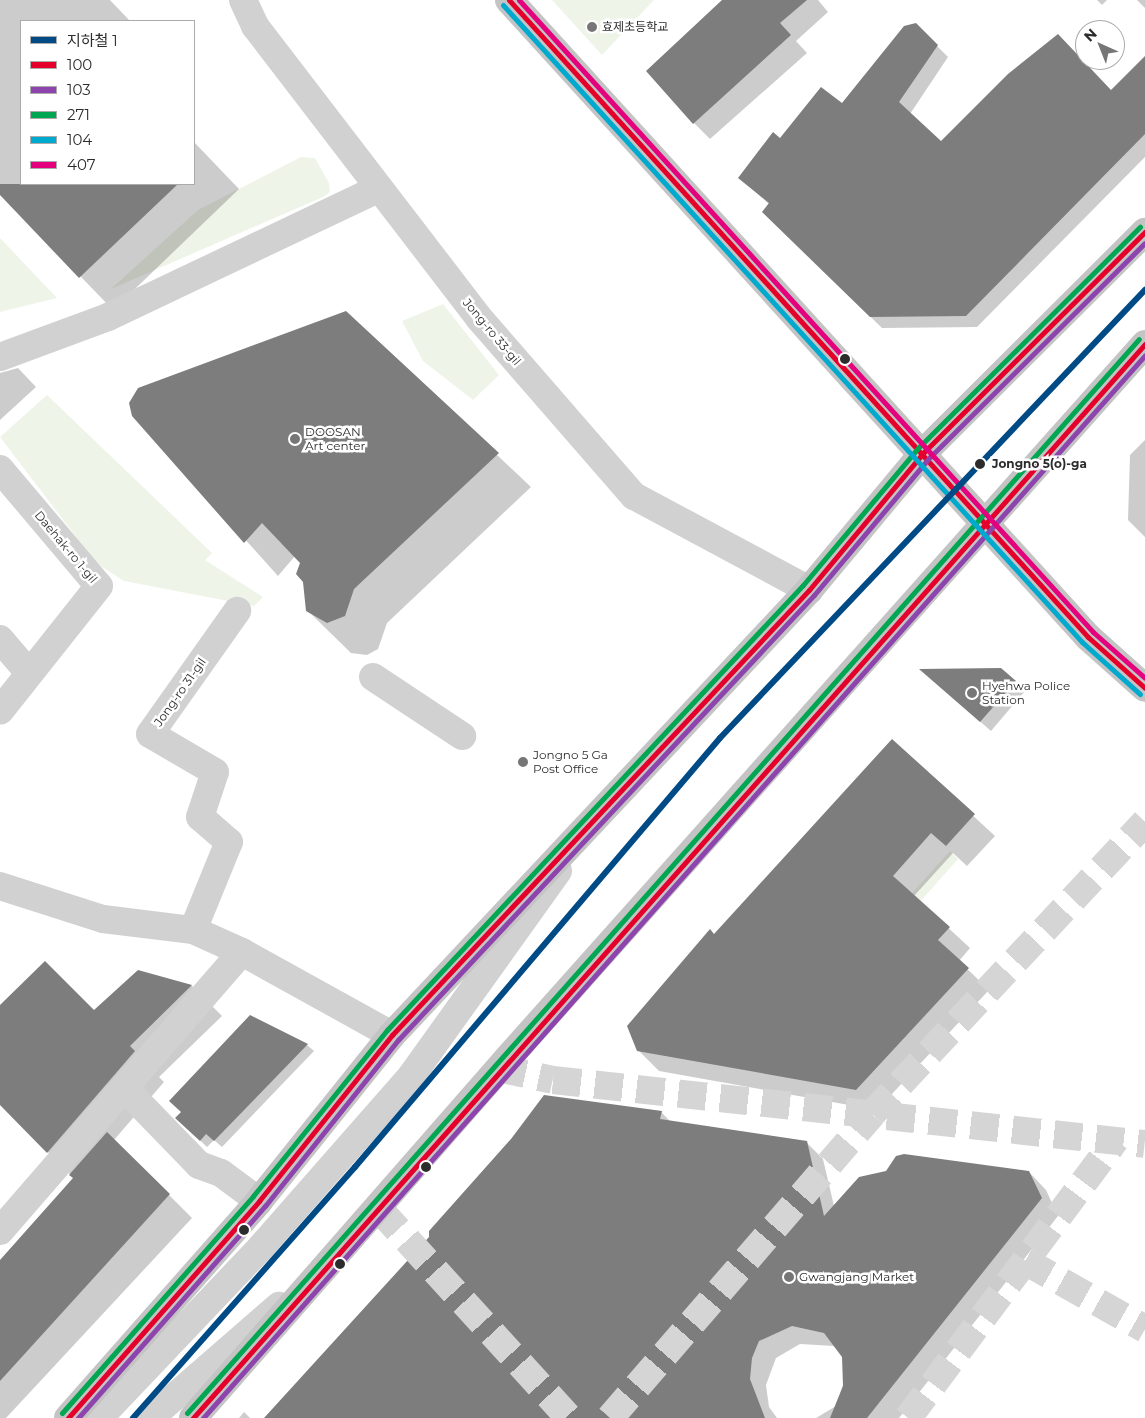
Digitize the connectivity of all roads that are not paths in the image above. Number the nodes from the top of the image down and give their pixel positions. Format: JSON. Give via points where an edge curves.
{"nodes":[{"id":1,"x":243,"y":0,"type":"edge"},
{"id":2,"x":509,"y":0,"type":"edge"},
{"id":3,"x":378,"y":189,"type":"junction"},
{"id":4,"x":1145,"y":232,"type":"edge"},
{"id":5,"x":1145,"y":344,"type":"edge"},
{"id":6,"x":0,"y":357,"type":"edge"},
{"id":7,"x":924,"y":452,"type":"junction"},
{"id":8,"x":0,"y":469,"type":"edge"},
{"id":9,"x":987,"y":525,"type":"junction"},
{"id":10,"x":808,"y":590,"type":"junction"},
{"id":11,"x":237,"y":611,"type":"dead end"},
{"id":12,"x":0,"y":639,"type":"edge"},
{"id":13,"x":29,"y":673,"type":"junction"},
{"id":14,"x":373,"y":677,"type":"dead end"},
{"id":15,"x":1145,"y":688,"type":"edge"},
{"id":16,"x":0,"y":711,"type":"edge"},
{"id":17,"x":462,"y":736,"type":"dead end"},
{"id":18,"x":588,"y":829,"type":"junction"},
{"id":19,"x":0,"y":886,"type":"edge"},
{"id":20,"x":193,"y":930,"type":"junction"},
{"id":21,"x":242,"y":952,"type":"junction"},
{"id":22,"x":392,"y":1034,"type":"junction"},
{"id":23,"x":128,"y":1084,"type":"junction"},
{"id":24,"x":259,"y":1201,"type":"junction"},
{"id":25,"x":0,"y":1231,"type":"edge"},
{"id":26,"x":341,"y":1252,"type":"junction"},
{"id":27,"x":68,"y":1418,"type":"edge"},
{"id":28,"x":99,"y":1418,"type":"edge"},
{"id":29,"x":150,"y":1418,"type":"edge"},
{"id":30,"x":194,"y":1418,"type":"edge"}],
"edges":[{"from":1,"to":3,"type":"street","name":"Jong-ro 33-gil","via":[[255,26]]},
{"from":2,"to":7,"type":"main road"},
{"from":3,"to":6,"type":"street","via":[[108,317]]},
{"from":3,"to":10,"type":"street","name":"Jong-ro 33-gil","via":[[479,318],[634,496]]},
{"from":4,"to":7,"type":"main road"},
{"from":5,"to":9,"type":"main road"},
{"from":7,"to":9,"type":"main road"},
{"from":7,"to":10,"type":"main road"},
{"from":8,"to":13,"type":"street","name":"Daehak-ro 1-gil","via":[[99,586]]},
{"from":9,"to":15,"type":"main road","via":[[1088,637]]},
{"from":9,"to":26,"type":"main road","via":[[503,1063]]},
{"from":10,"to":18,"type":"main road"},
{"from":11,"to":20,"type":"street","name":"Jong-ro 31-gil","via":[[150,734],[215,772],[200,818],[229,842]]},
{"from":12,"to":13,"type":"street"},
{"from":13,"to":16,"type":"street","name":"Daehak-ro 1-gil"},
{"from":14,"to":17,"type":"street"},
{"from":18,"to":22,"type":"main road"},
{"from":18,"to":28,"type":"street","via":[[412,1075],[262,1246]]},
{"from":19,"to":20,"type":"street","via":[[103,919]]},
{"from":20,"to":21,"type":"street"},
{"from":21,"to":22,"type":"street"},
{"from":21,"to":23,"type":"street"},
{"from":22,"to":24,"type":"main road"},
{"from":23,"to":24,"type":"street","via":[[134,1098],[199,1165],[221,1173]]},
{"from":23,"to":25,"type":"street"},
{"from":24,"to":27,"type":"main road"},
{"from":26,"to":29,"type":"street"},
{"from":26,"to":30,"type":"main road"}]}
